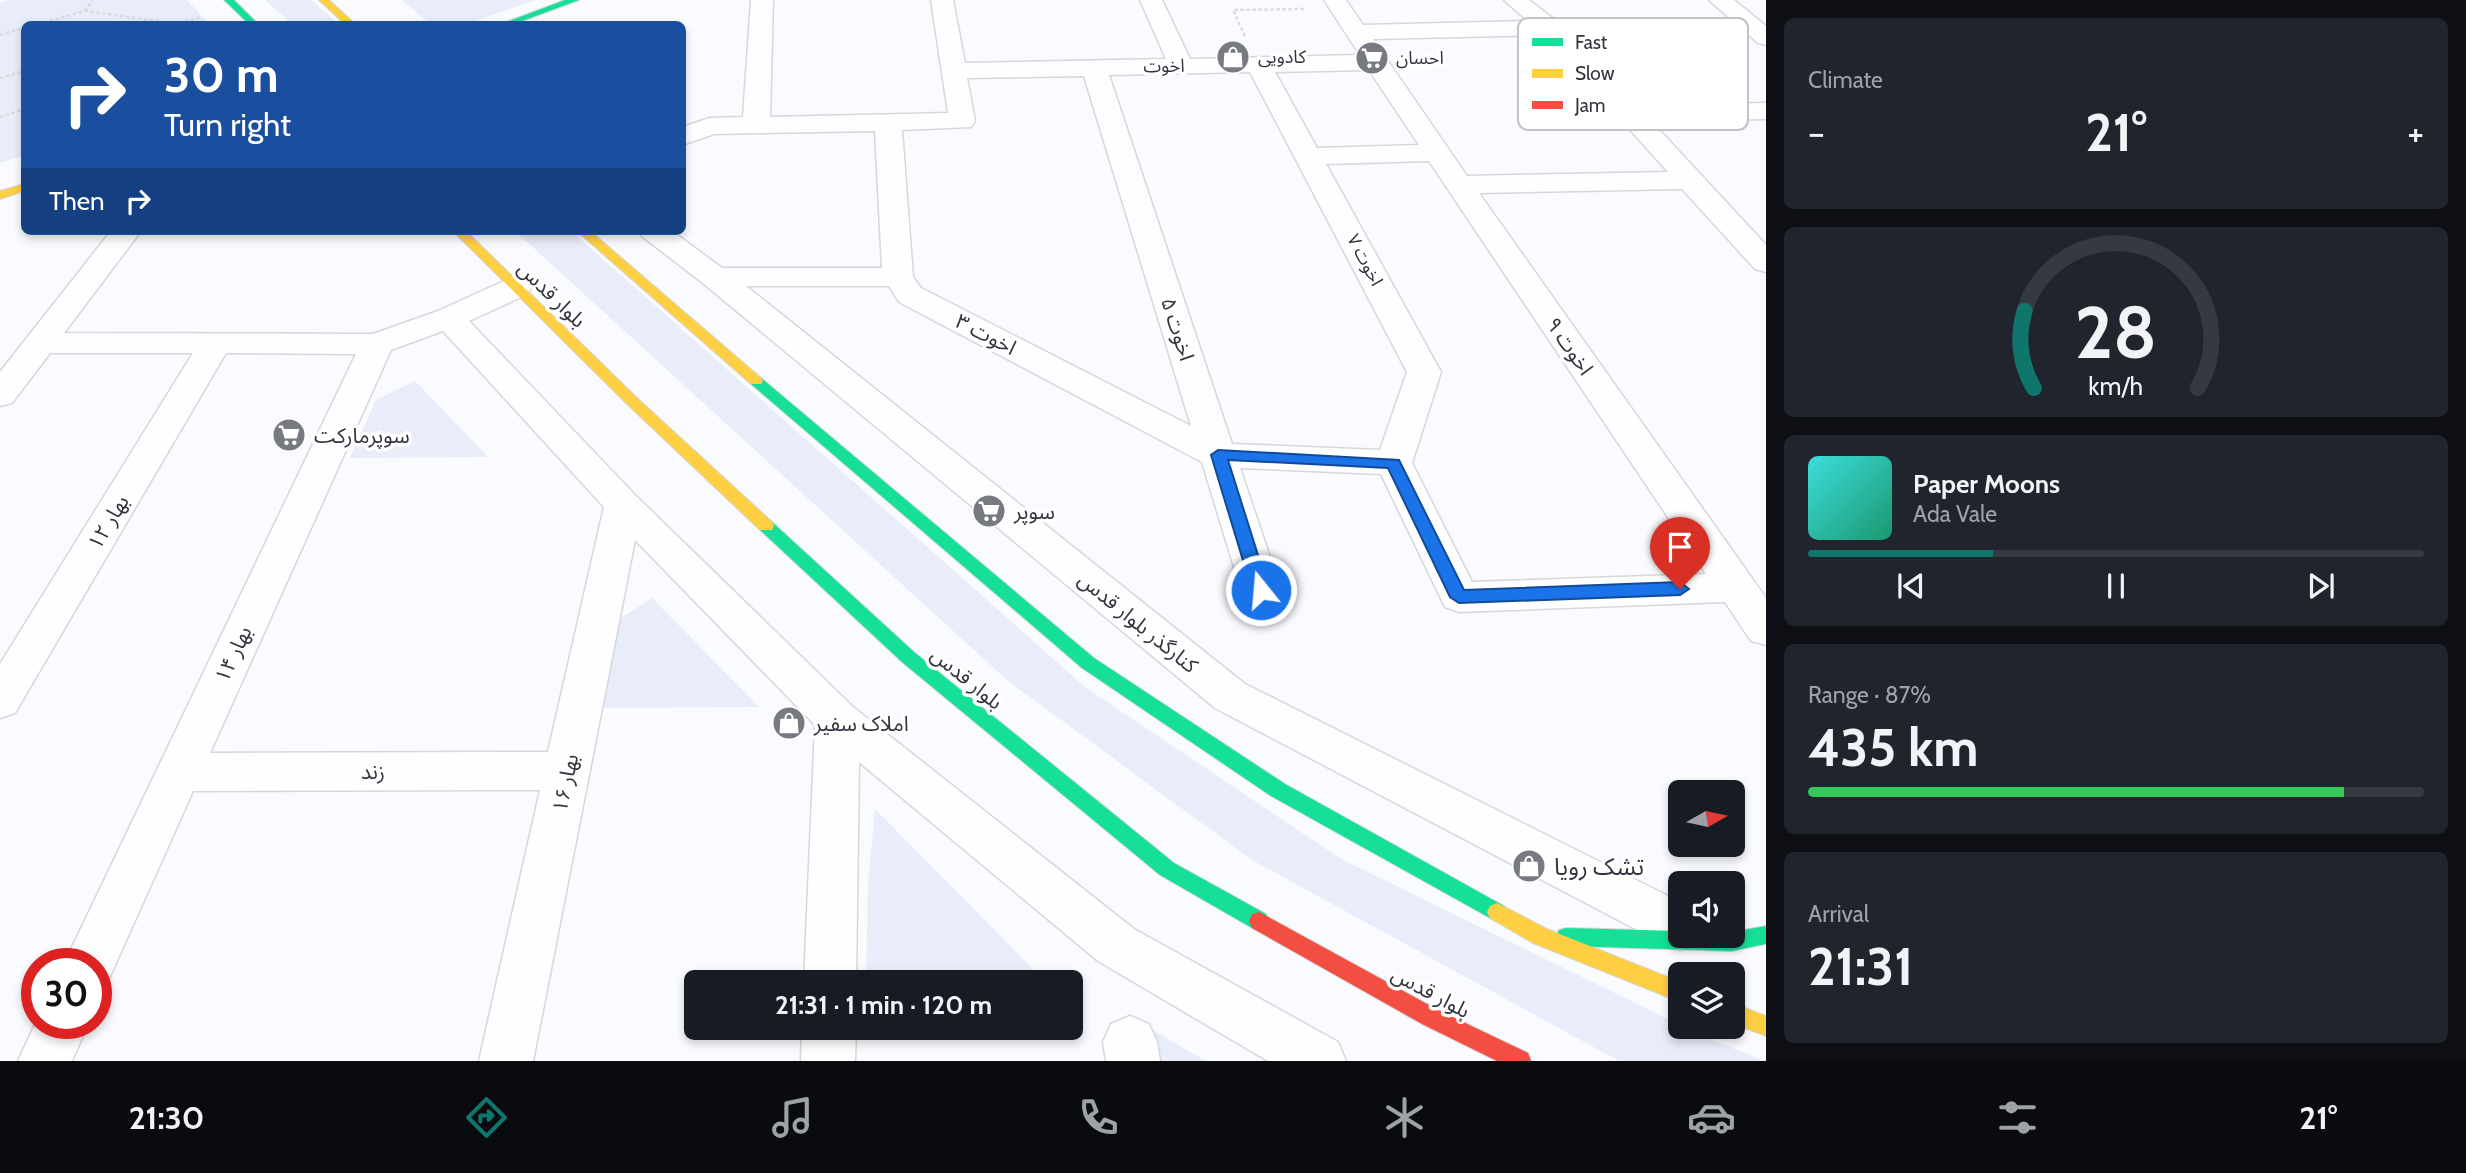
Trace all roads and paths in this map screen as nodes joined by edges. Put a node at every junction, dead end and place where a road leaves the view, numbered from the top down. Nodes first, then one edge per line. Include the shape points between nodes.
1 (93, 0) edge
2 (229, 0) edge
3 (324, 0) edge
4 (574, 0) edge
5 (762, 0) edge
6 (942, 0) edge
7 (1151, 0) edge
8 (1515, 0) edge
9 (1720, 0) edge
10 (1338, 5) edge
11 (85, 11) junction
12 (1538, 18) edge
13 (1742, 18) edge
14 (529, 20) edge
15 (49, 21) edge
16 (157, 21) edge
17 (251, 21) edge
18 (347, 21) edge
19 (1748, 23) edge
20 (21, 29) edge
21 (1518, 29) edge
22 (1356, 32) junction
23 (0, 35) edge
24 (1766, 38) edge
25 (1375, 62) junction
26 (1258, 64) junction
27 (1181, 65) junction
28 (1094, 67) junction
29 (952, 71) junction
30 (21, 72) edge
31 (0, 78) edge
32 (21, 110) edge
33 (1748, 111) edge
34 (1766, 111) edge
35 (0, 117) edge
36 (888, 122) junction
37 (755, 125) junction
38 (1645, 130) edge
39 (686, 135) edge
40 (1437, 153) junction
41 (1309, 156) junction
42 (1690, 180) junction
43 (1459, 185) junction
44 (21, 188) edge
45 (0, 195) edge
46 (123, 235) edge
47 (463, 235) edge
48 (588, 235) edge
49 (658, 235) edge
50 (1766, 263) edge
51 (715, 277) junction
52 (898, 277) junction
53 (515, 288) junction
54 (449, 318) junction
55 (40, 343) junction
56 (216, 343) junction
57 (377, 344) junction
58 (0, 395) edge
59 (1218, 455) junction
60 (1394, 463) junction
61 (623, 505) junction
62 (1736, 587) junction
63 (1261, 590) dead end
64 (1766, 630) edge
65 (0, 701) edge
66 (836, 719) junction
67 (567, 771) junction
68 (179, 772) junction
69 (1668, 921) edge
70 (1668, 935) edge
71 (1766, 935) edge
72 (1540, 936) junction
73 (1745, 939) edge
74 (97, 948) edge
75 (830, 970) edge
76 (1668, 987) edge
77 (1745, 1018) edge
78 (1766, 1027) edge
79 (55, 1039) edge
80 (829, 1040) edge
81 (45, 1061) edge
82 (506, 1061) edge
83 (828, 1061) edge
84 (1320, 1061) edge
85 (1520, 1061) edge

1 - 11 path
2 - 17 main road
3 - 18 main road
4 - 14 main road
5 - 37 street
6 - 29 street
7 - 27 street
8 - 12 street
9 - 13 street
10 - 22 street, اخوت ۹
10 - 26 path via 1233,10
11 - 15 path
11 - 16 path
19 - 24 street
20 - 23 path
21 - 22 street
22 - 25 street, اخوت ۹
25 - 26 street, اخوت
25 - 40 street, اخوت ۹
26 - 27 street, اخوت
26 - 41 street, اخوت ۷
27 - 28 street, اخوت
28 - 29 street, اخوت
28 - 59 street, اخوت ۵
29 - 36 street via 962,121
30 - 31 path
32 - 35 path
33 - 34 street
36 - 37 street
36 - 52 street
37 - 39 street via 710,126
38 - 42 street
40 - 41 street
40 - 43 street, اخوت ۹
41 - 60 street, اخوت ۷ via 1424,372
42 - 43 street
42 - 50 street
43 - 62 street, اخوت ۹
44 - 45 main road
46 - 55 street
47 - 53 main road, بلوار قدس
48 - 72 main road via 1088,663 1278,790
49 - 51 street, کنارگذر بلوار قدس
51 - 52 street
51 - 69 street, کنارگذر بلوار قدس via 1230,696
52 - 59 street, اخوت ۳ via 910,295
53 - 54 street
53 - 85 main road, بلوار قدس via 908,657 1167,869 1430,1017
54 - 57 street
54 - 61 street
55 - 56 street
55 - 58 street
56 - 57 street
56 - 65 street, بهار ۱۲
57 - 68 street, بهار ۱۴
59 - 60 street
59 - 63 street, اخوت ۵
60 - 62 street via 1459,597
61 - 66 street
61 - 67 street, بهار ۱۶
62 - 64 street, اخوت ۹
66 - 75 street
66 - 84 street via 1116,945
67 - 68 street, زند
67 - 82 street, بهار ۱۶
68 - 74 street, بهار ۱۴
70 - 72 main road
71 - 73 main road
72 - 76 main road
77 - 78 main road
79 - 81 street
80 - 83 street

